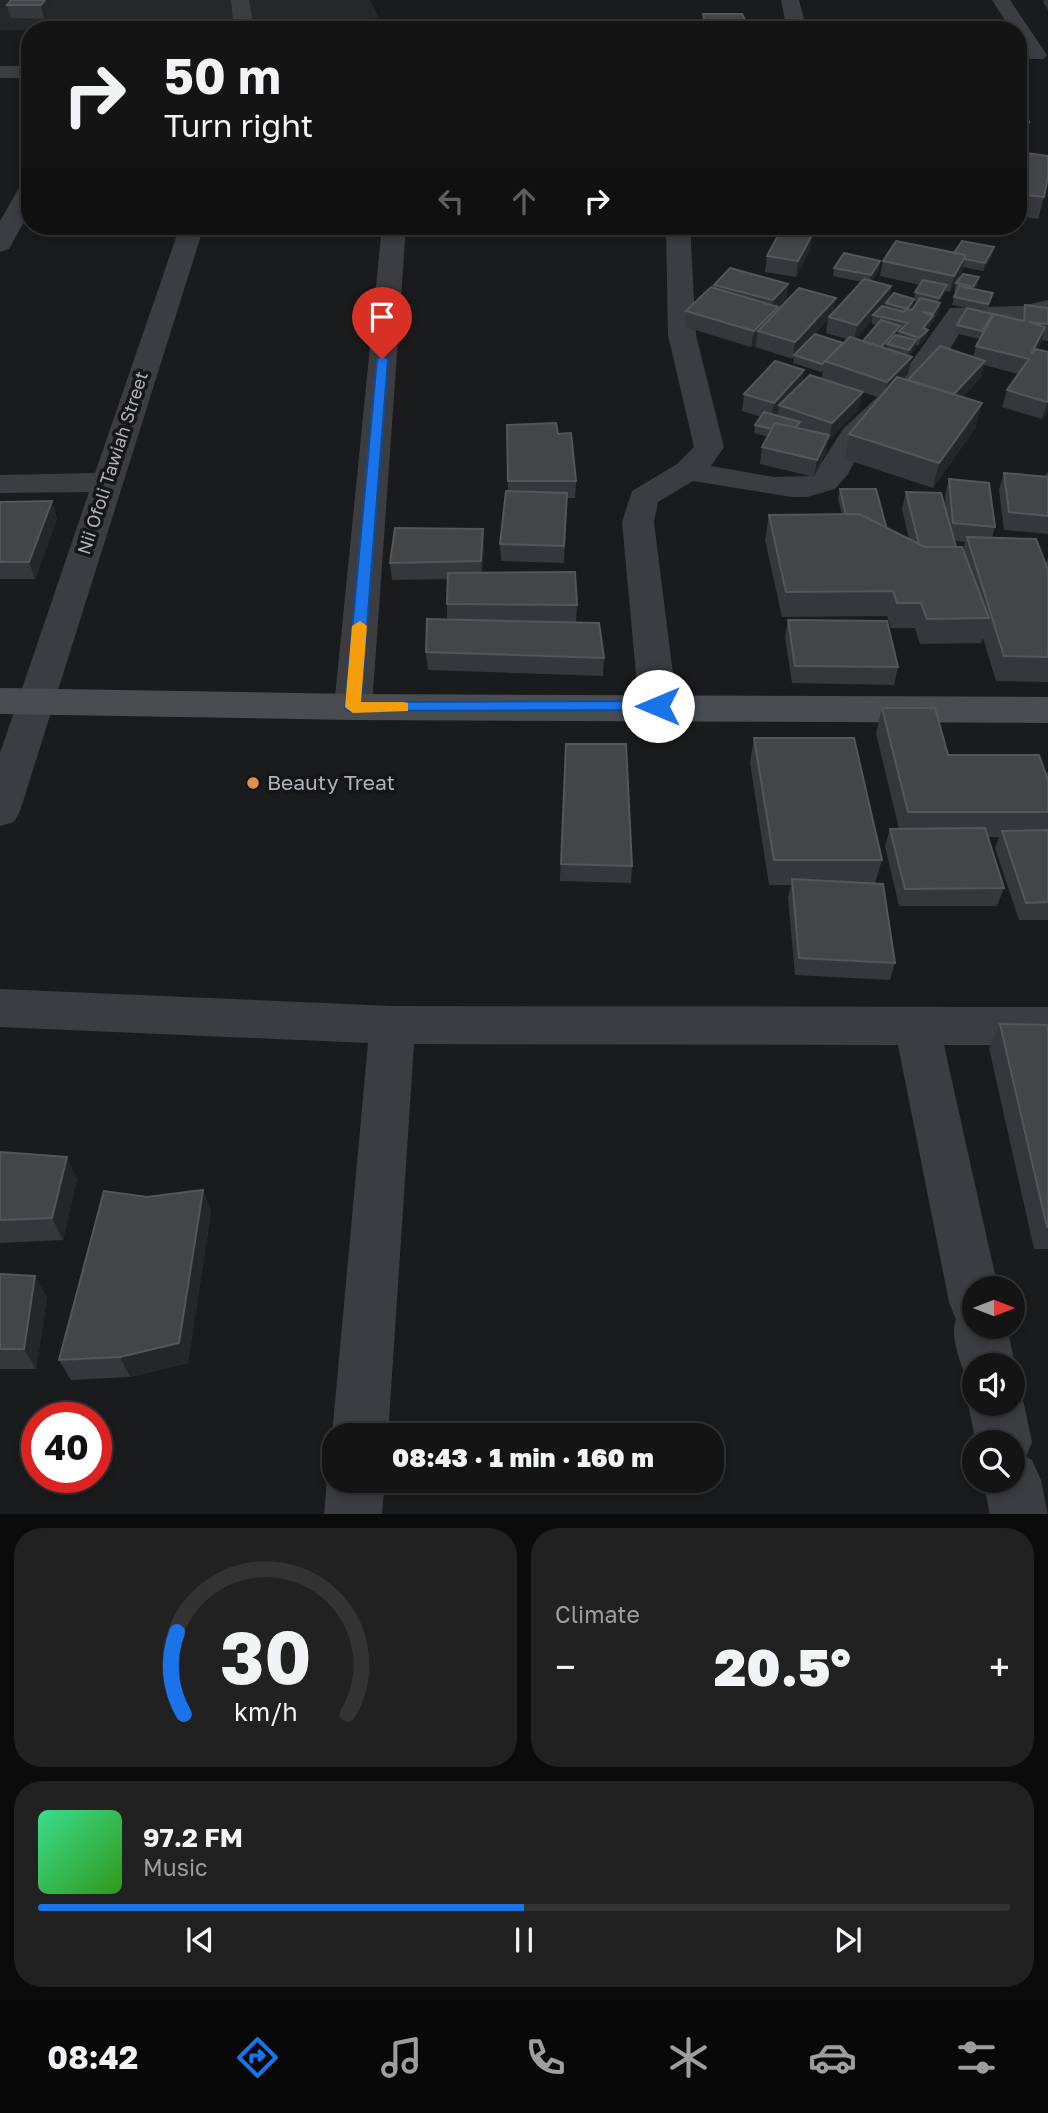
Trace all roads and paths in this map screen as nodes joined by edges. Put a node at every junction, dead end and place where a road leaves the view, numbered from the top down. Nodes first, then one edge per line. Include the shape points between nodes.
1 (240, 0) edge
2 (790, 0) edge
3 (1001, 0) edge
4 (243, 21) edge
5 (795, 21) edge
6 (1013, 21) edge
7 (0, 72) edge
8 (21, 72) edge
9 (21, 205) edge
10 (189, 235) edge
11 (393, 235) edge
12 (677, 235) edge
13 (0, 244) edge
14 (1048, 308) edge
15 (691, 471) junction
16 (106, 482) junction
17 (0, 484) edge
18 (18, 702) edge
19 (658, 706) junction
20 (353, 707) junction
21 (1048, 710) edge
22 (0, 811) edge
23 (0, 1008) edge
24 (917, 1024) junction
25 (392, 1026) junction
26 (1048, 1026) edge
27 (970, 1276) edge
28 (361, 1423) edge
29 (355, 1493) edge
30 (1015, 1493) edge
31 (353, 1514) edge
32 (1019, 1514) edge

1 - 4 street
2 - 5 street
3 - 6 street
7 - 8 street
9 - 13 street
10 - 16 street, Nii Ofoli Tawiah Street
11 - 20 street
12 - 15 street via 682,335 709,447
14 - 15 street via 1022,314 960,314 952,319 936,352 912,383 844,448 834,473 818,486 775,486
15 - 19 street via 643,498 638,522
16 - 17 street
16 - 18 street, Nii Ofoli Tawiah Street
18 - 20 street
18 - 22 street, Nii Ofoli Tawiah Street
19 - 20 street
19 - 21 street
23 - 25 street
24 - 25 street
24 - 26 street
24 - 27 street
25 - 28 street
29 - 31 street
30 - 32 street

